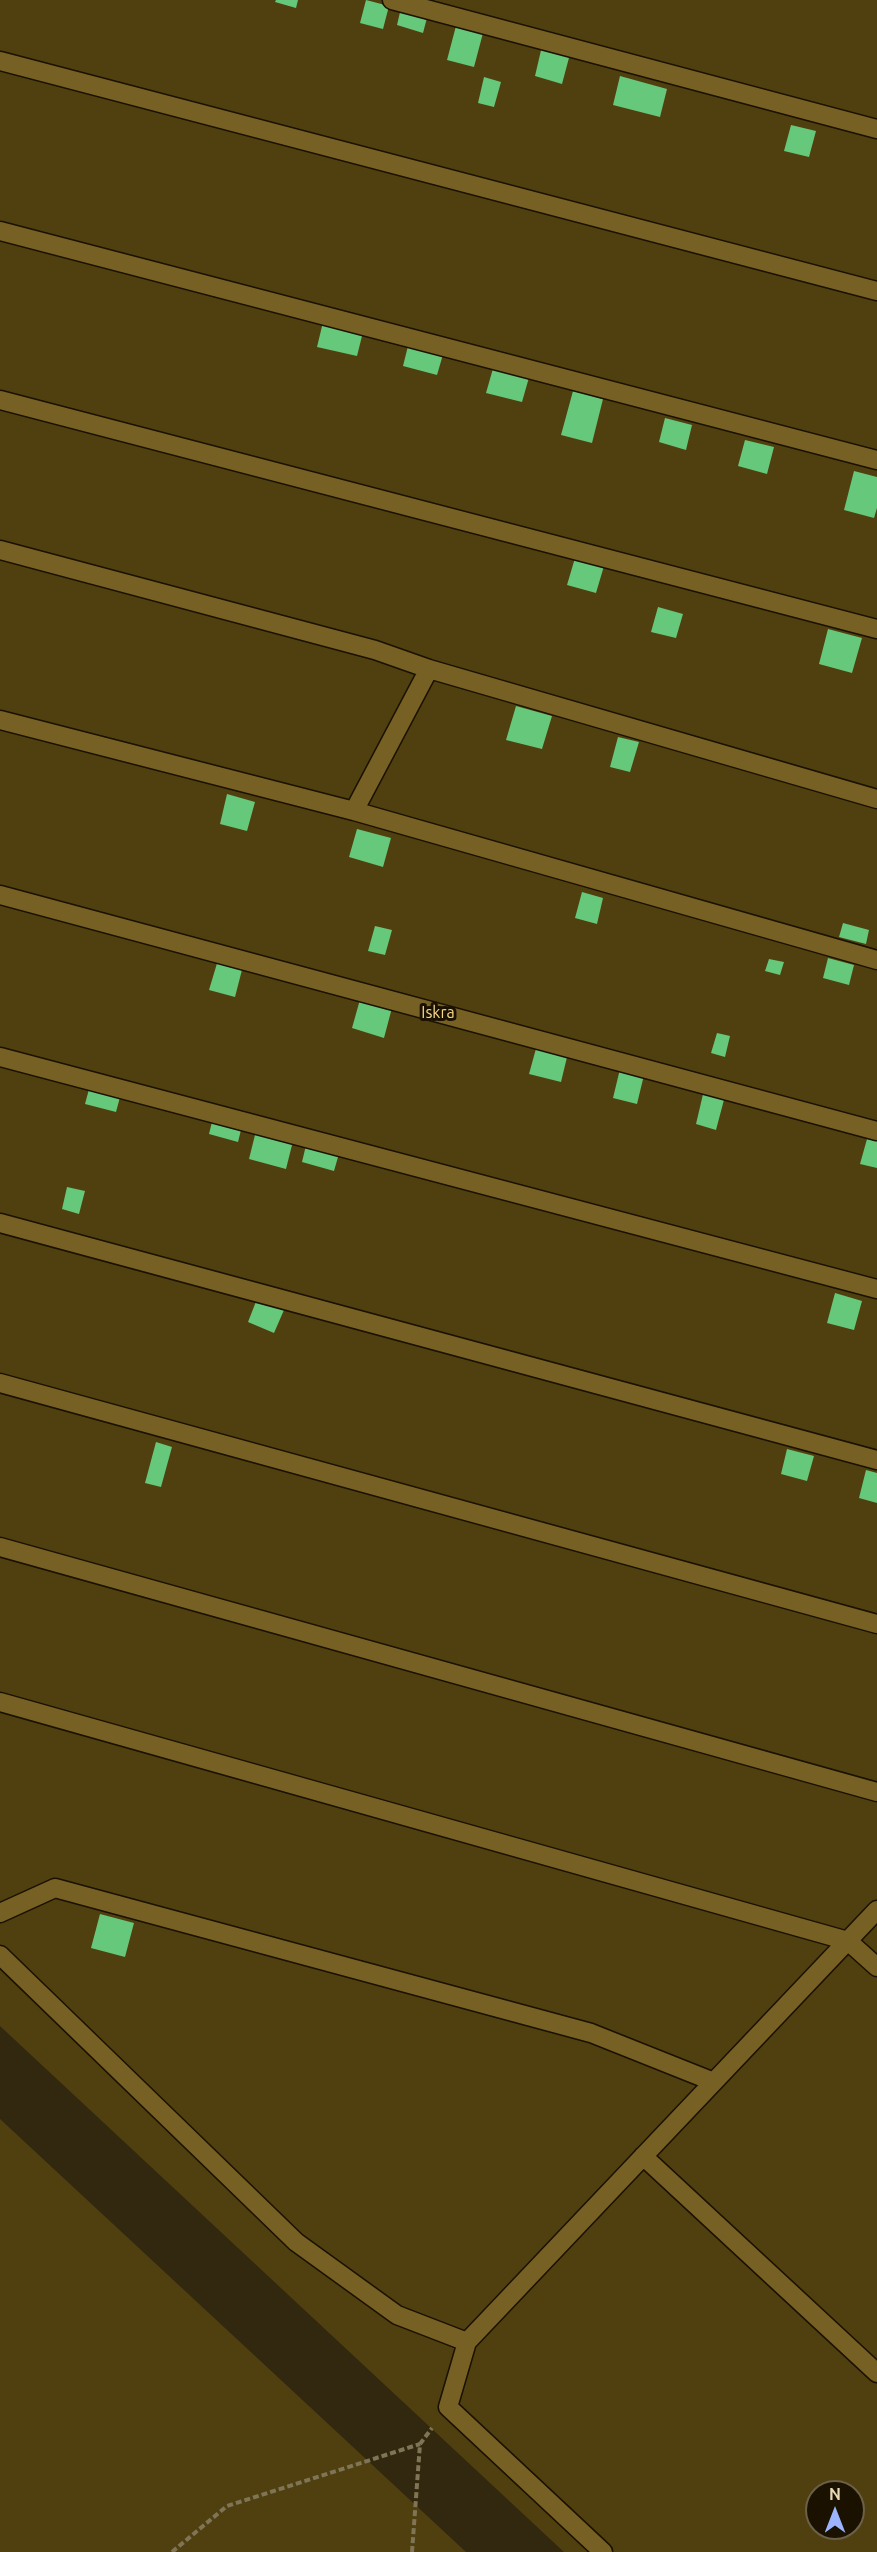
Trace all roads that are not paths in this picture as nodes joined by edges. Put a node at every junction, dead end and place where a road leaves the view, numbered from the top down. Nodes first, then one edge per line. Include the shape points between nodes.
1 (392, 0) edge
2 (0, 61) edge
3 (877, 129) edge
4 (0, 231) edge
5 (877, 291) edge
6 (0, 400) edge
7 (877, 459) edge
8 (0, 550) edge
9 (877, 629) edge
10 (429, 669) junction
11 (0, 720) edge
12 (877, 799) edge
13 (354, 811) junction
14 (0, 896) edge
15 (877, 960) edge
16 (0, 1057) edge
17 (877, 1131) edge
18 (0, 1223) edge
19 (877, 1288) edge
20 (0, 1383) edge
21 (877, 1460) edge
22 (0, 1547) edge
23 (877, 1624) edge
24 (0, 1702) edge
25 (877, 1792) edge
26 (877, 1910) edge
27 (0, 1912) edge
28 (848, 1941) junction
29 (0, 1955) edge
30 (877, 1967) edge
31 (714, 2082) junction
32 (643, 2157) junction
33 (467, 2342) junction
34 (877, 2373) edge
35 (603, 2552) edge

1 - 3 lane
2 - 5 lane
4 - 7 lane
6 - 9 lane
8 - 10 lane via 375,650
10 - 12 lane
10 - 13 lane
11 - 13 lane
13 - 15 lane
14 - 17 lane
16 - 19 lane
18 - 21 lane
20 - 23 lane
22 - 25 lane
24 - 28 lane
26 - 28 lane
27 - 31 lane via 55,1888 591,2033
28 - 30 lane
28 - 31 lane
29 - 33 lane via 296,2242 397,2315
31 - 32 lane
32 - 33 lane
32 - 34 lane
33 - 35 lane via 448,2407

